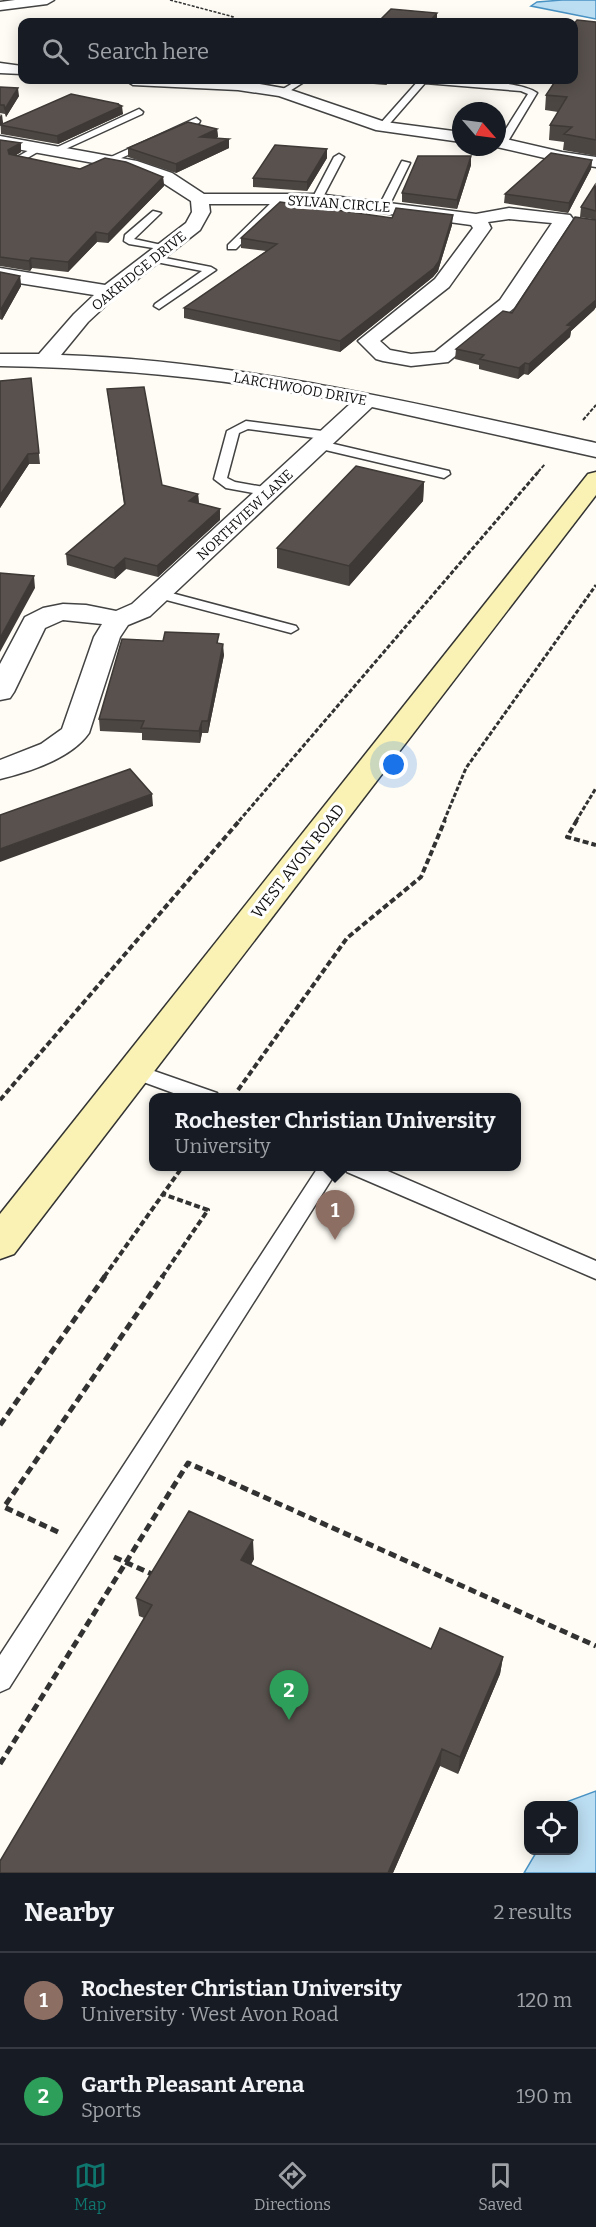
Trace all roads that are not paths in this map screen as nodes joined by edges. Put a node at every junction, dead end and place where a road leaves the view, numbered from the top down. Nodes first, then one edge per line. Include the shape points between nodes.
1 (47, 0) edge
2 (0, 6) edge
3 (0, 68) edge
4 (18, 70) edge
5 (203, 84) edge
6 (296, 84) edge
7 (419, 84) edge
8 (474, 84) edge
9 (282, 92) junction
10 (139, 112) dead end
11 (196, 121) edge
12 (382, 127) junction
13 (506, 133) edge
14 (452, 136) edge
15 (0, 141) edge
16 (506, 143) edge
17 (44, 154) junction
18 (339, 157) dead end
19 (109, 160) junction
20 (596, 162) edge
21 (405, 163) dead end
22 (81, 174) edge
23 (200, 199) junction
24 (280, 199) junction
25 (317, 199) junction
26 (384, 206) junction
27 (156, 213) dead end
28 (477, 220) junction
29 (232, 247) dead end
30 (161, 254) junction
31 (3, 278) edge
32 (109, 292) junction
33 (159, 306) dead end
34 (0, 360) edge
35 (45, 361) junction
36 (367, 400) junction
37 (325, 440) junction
38 (596, 450) edge
39 (444, 474) dead end
40 (596, 479) edge
41 (270, 492) junction
42 (160, 594) junction
43 (117, 620) junction
44 (291, 629) dead end
45 (0, 692) edge
46 (3, 766) edge
47 (134, 1071) junction
48 (196, 1093) edge
49 (327, 1171) edge
50 (363, 1171) edge
51 (0, 1243) edge
52 (596, 1270) edge
53 (0, 1679) edge

1 - 2 street
3 - 4 street
5 - 9 street
6 - 9 lane
7 - 12 lane
8 - 13 lane via 533,93
9 - 12 street
10 - 17 lane
11 - 19 lane
12 - 14 street
15 - 17 street
16 - 20 street
17 - 19 street
18 - 25 lane
19 - 22 lane
19 - 23 street via 166,177
21 - 26 lane
23 - 24 street, SYLVAN CIRCLE
23 - 30 street, OAKRIDGE DRIVE via 201,212 194,226
24 - 25 street, SYLVAN CIRCLE
24 - 29 lane
25 - 26 street, SYLVAN CIRCLE
26 - 28 street, SYLVAN CIRCLE
27 - 30 lane via 129,241
28 - 28 street, SYLVAN CIRCLE via 482,228 442,283 368,341 383,355 411,360 441,358 507,304 570,220 516,213
30 - 32 street, OAKRIDGE DRIVE
30 - 33 lane via 211,270
31 - 32 street
32 - 35 street, OAKRIDGE DRIVE
34 - 35 street, LARCHWOOD DRIVE
35 - 36 street, LARCHWOOD DRIVE via 195,371
36 - 37 street, NORTHVIEW LANE
36 - 38 street, LARCHWOOD DRIVE
37 - 39 lane
37 - 41 street, NORTHVIEW LANE
37 - 41 lane via 246,425 233,430 220,479 231,485
40 - 47 main road, WEST AVON ROAD
41 - 42 street, NORTHVIEW LANE
42 - 43 street, NORTHVIEW LANE via 141,610
42 - 44 lane
43 - 45 street via 94,614 54,613 42,617 34,623
43 - 46 street via 106,637 75,733 51,750
47 - 48 lane
47 - 51 main road, WEST AVON ROAD
49 - 53 lane
50 - 52 lane

